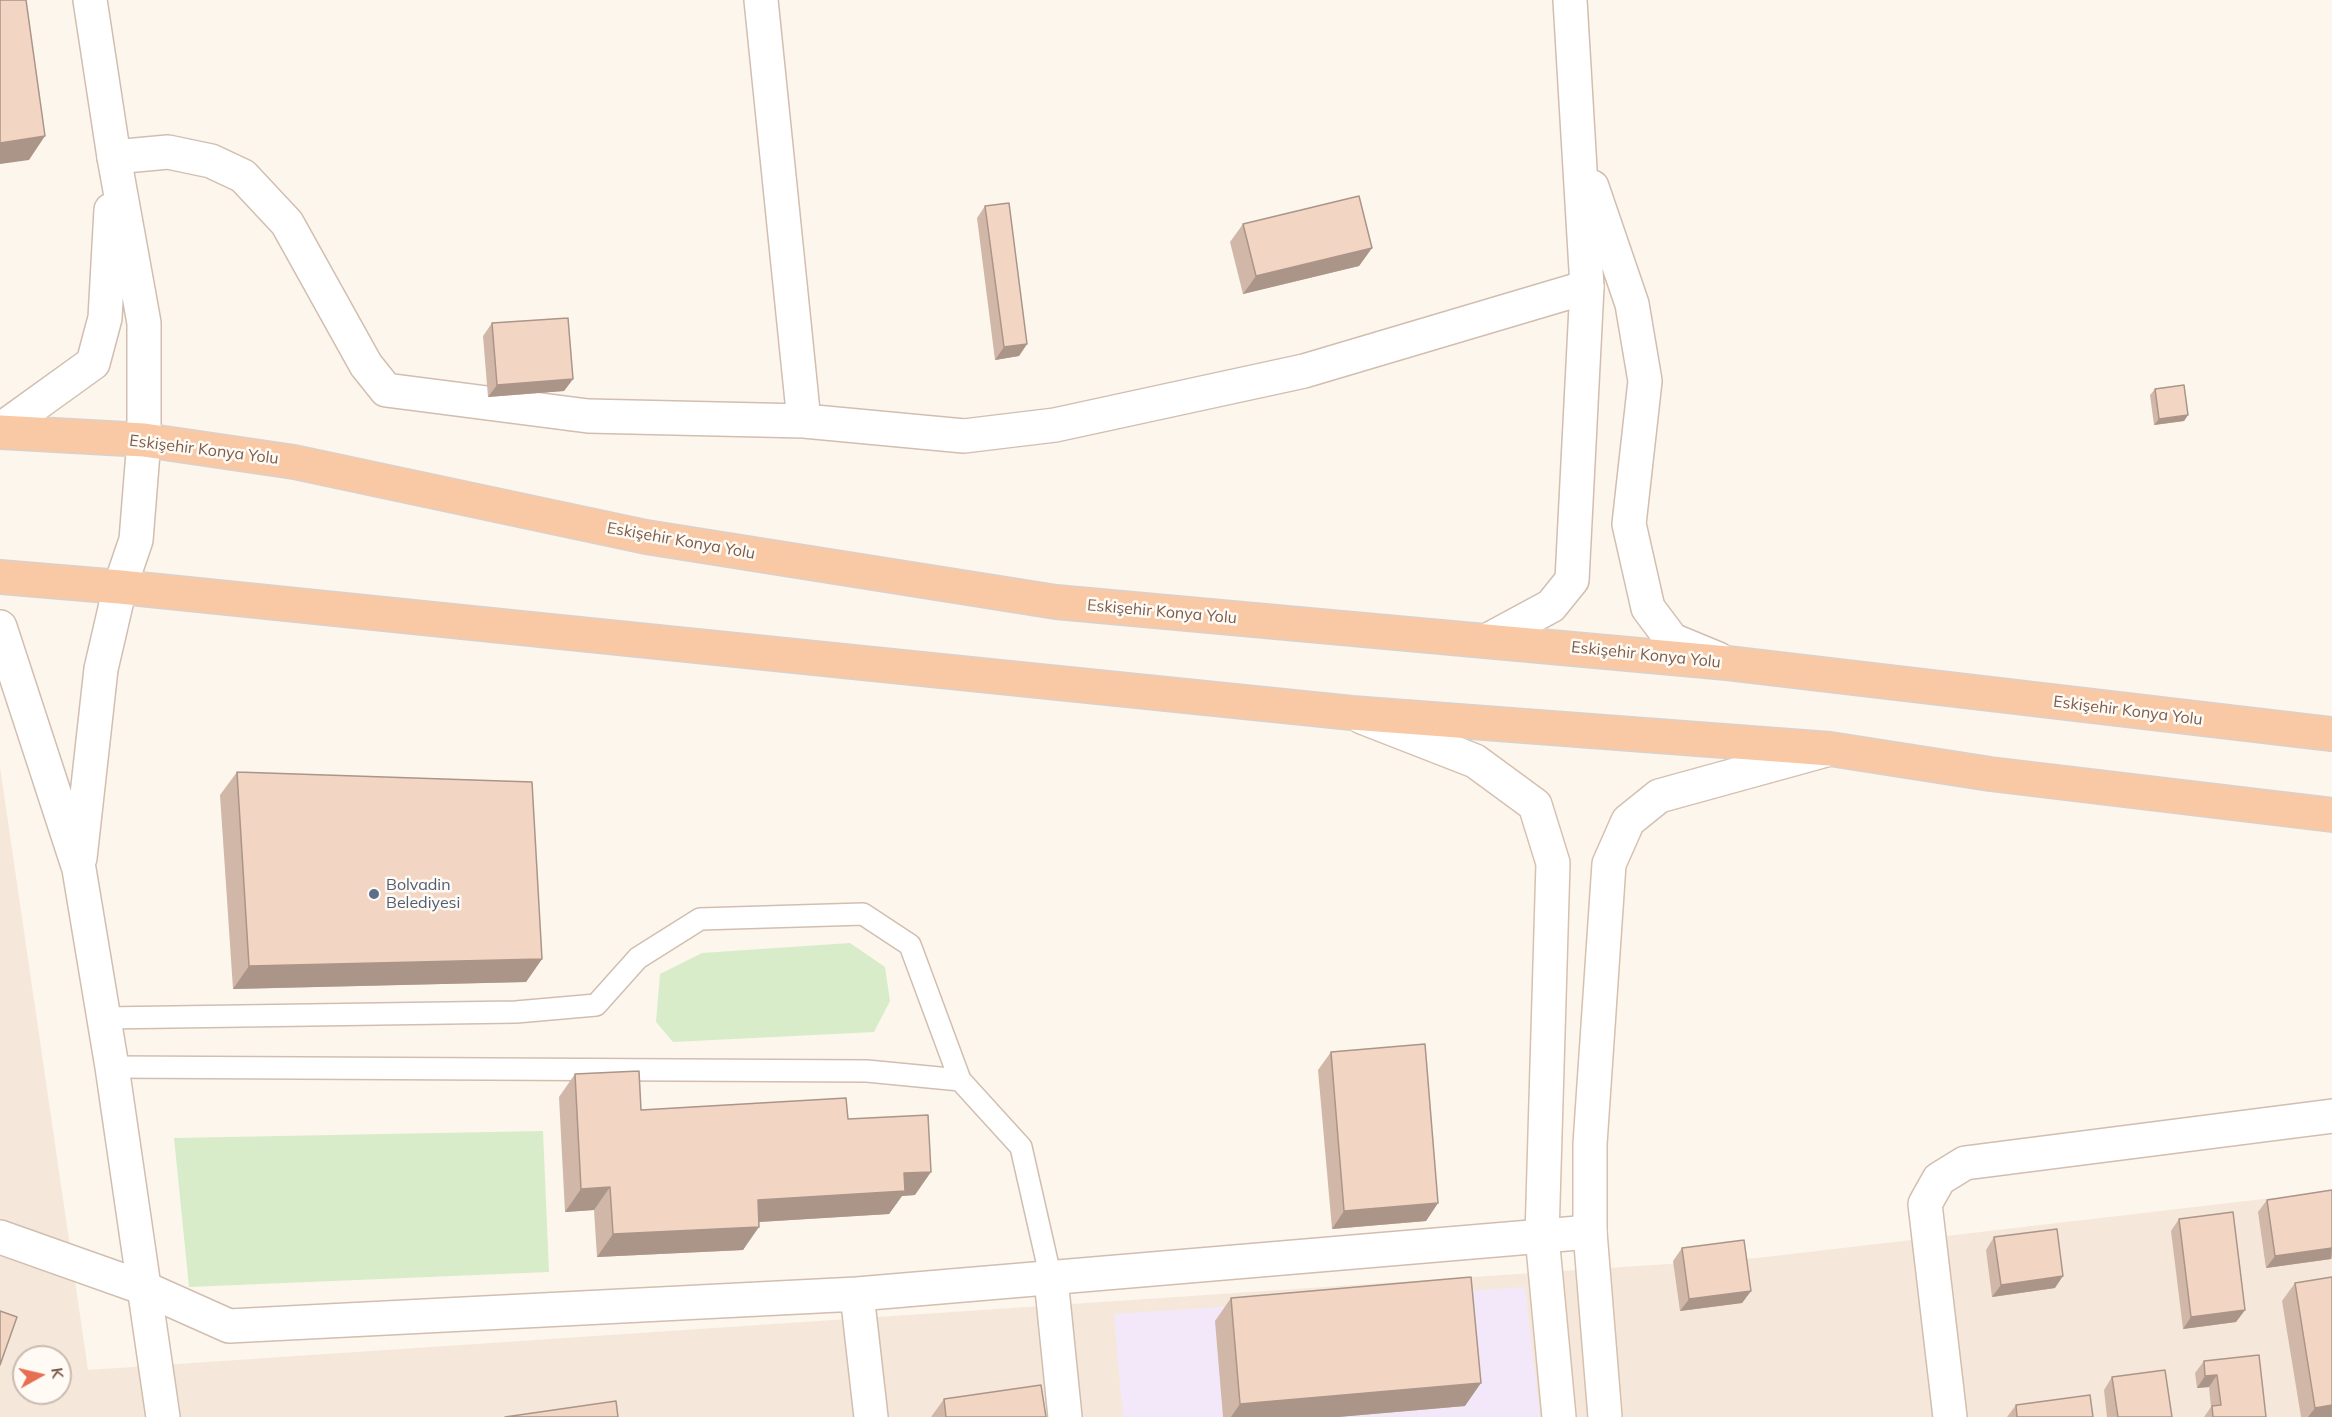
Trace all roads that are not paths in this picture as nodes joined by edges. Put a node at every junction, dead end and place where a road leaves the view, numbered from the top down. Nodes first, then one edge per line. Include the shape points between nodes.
1 (90, 0) edge
2 (761, 0) edge
3 (1570, 0) edge
4 (1579, 148) junction
5 (114, 157) junction
6 (1587, 287) junction
7 (804, 421) junction
8 (0, 431) edge
9 (144, 440) junction
10 (0, 577) edge
11 (120, 587) junction
12 (0, 627) edge
13 (1488, 640) junction
14 (1727, 663) junction
15 (1352, 713) junction
16 (2332, 735) edge
17 (1830, 749) junction
18 (2332, 815) edge
19 (79, 869) junction
20 (104, 1018) junction
21 (112, 1067) junction
22 (960, 1080) junction
23 (2332, 1116) edge
24 (1590, 1232) junction
25 (1542, 1236) junction
26 (0, 1237) edge
27 (1051, 1280) junction
28 (144, 1288) junction
29 (857, 1294) junction
30 (164, 1417) edge
31 (871, 1417) edge
32 (1065, 1417) edge
33 (1559, 1417) edge
34 (1605, 1417) edge
35 (1950, 1417) edge

1 - 5 street
2 - 7 street
3 - 4 street
4 - 6 street
4 - 14 street via 1632,304 1643,370 1629,524 1648,608 1672,640
5 - 7 street via 168,152 210,161 243,176 287,223 366,365 386,390 588,416
5 - 8 street via 105,318 93,363
5 - 9 street via 144,323
6 - 7 street via 1304,371 1054,425 964,436
6 - 13 street via 1572,580 1551,606
8 - 9 highway, Eskişehir Konya Yolu
9 - 11 street via 136,540
9 - 13 highway, Eskişehir Konya Yolu via 294,462 646,537 1056,602
10 - 11 highway
11 - 15 highway
11 - 19 street via 101,669
12 - 19 street
13 - 14 highway, Eskişehir Konya Yolu
14 - 16 highway, Eskişehir Konya Yolu
15 - 17 highway
15 - 25 street via 1475,761 1535,805 1553,862
17 - 18 highway via 1990,774
17 - 24 street via 1659,796 1628,821 1609,864 1593,1098
19 - 20 street
20 - 21 street
20 - 22 lane via 516,1012 596,1005 638,958 700,919 863,914 910,945
21 - 22 lane via 867,1071
21 - 28 street
22 - 27 lane via 1021,1147
23 - 35 street via 1965,1163 1939,1179 1925,1204
24 - 25 street
24 - 34 street
25 - 27 street
25 - 33 street
26 - 28 street
27 - 29 street
27 - 32 street
28 - 29 street via 229,1326
28 - 30 street
29 - 31 street

